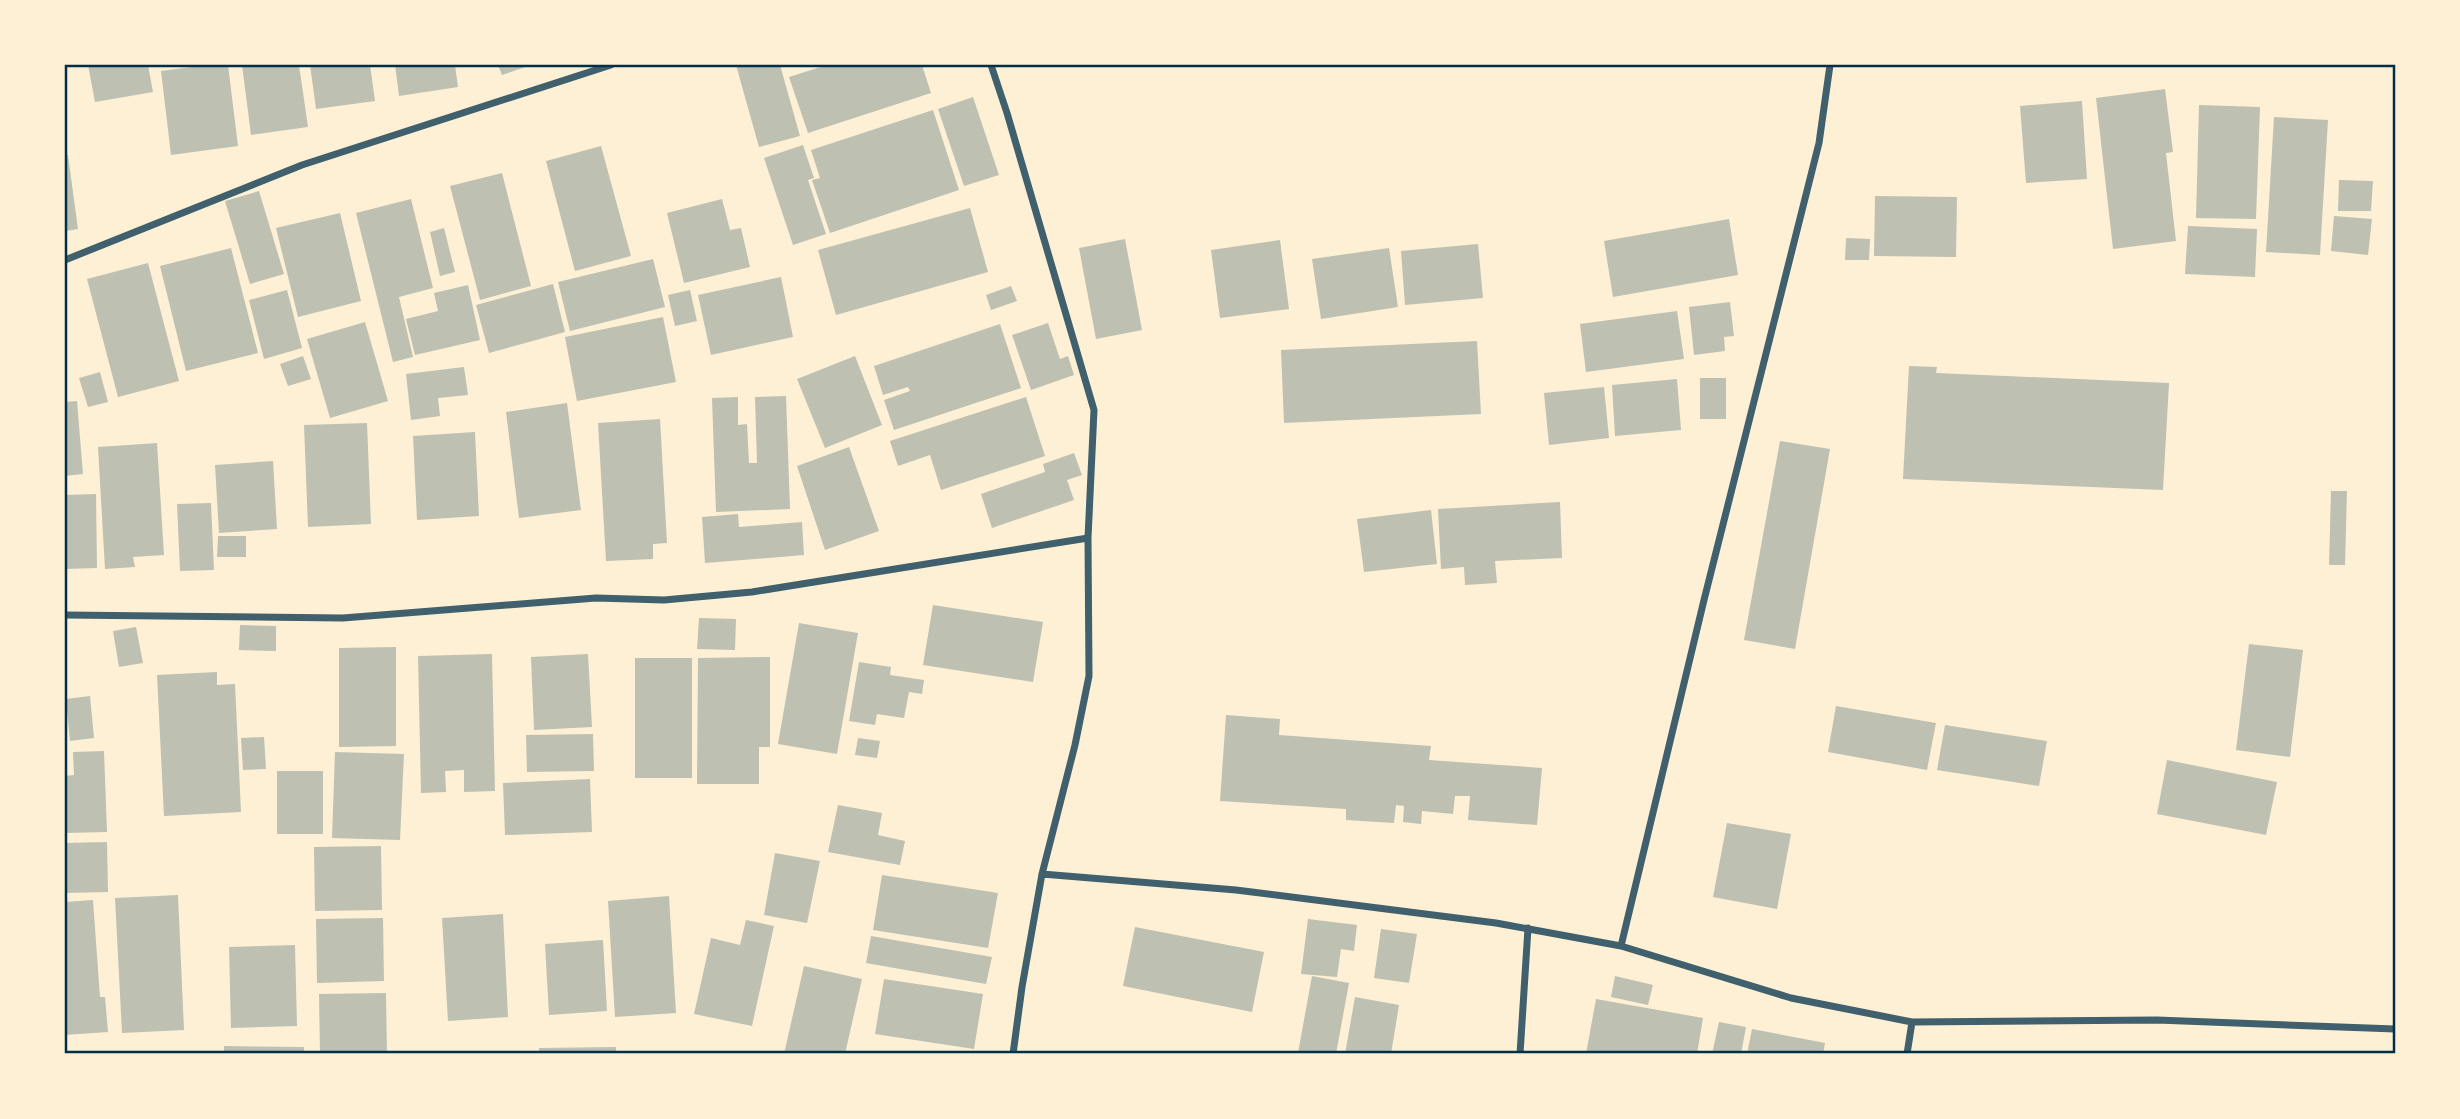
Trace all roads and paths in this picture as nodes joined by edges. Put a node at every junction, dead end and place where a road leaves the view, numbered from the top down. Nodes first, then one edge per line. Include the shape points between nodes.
1 (611, 65) edge
2 (991, 65) edge
3 (1830, 65) edge
4 (65, 260) edge
5 (1088, 538) junction
6 (65, 615) edge
7 (1042, 874) junction
8 (1528, 928) junction
9 (1621, 946) junction
10 (1912, 1022) junction
11 (2395, 1029) edge
12 (1013, 1054) edge
13 (1520, 1054) edge
14 (1907, 1054) edge

1 - 4 street via 302,166
2 - 5 street via 1094,410
3 - 9 street via 1819,143
5 - 6 street via 752,592 664,600 596,598 343,618
5 - 7 street via 1089,676
7 - 8 street via 1236,890
7 - 12 street
8 - 9 street
8 - 13 street
9 - 10 street via 1791,998
10 - 11 street via 2157,1020
10 - 14 street

